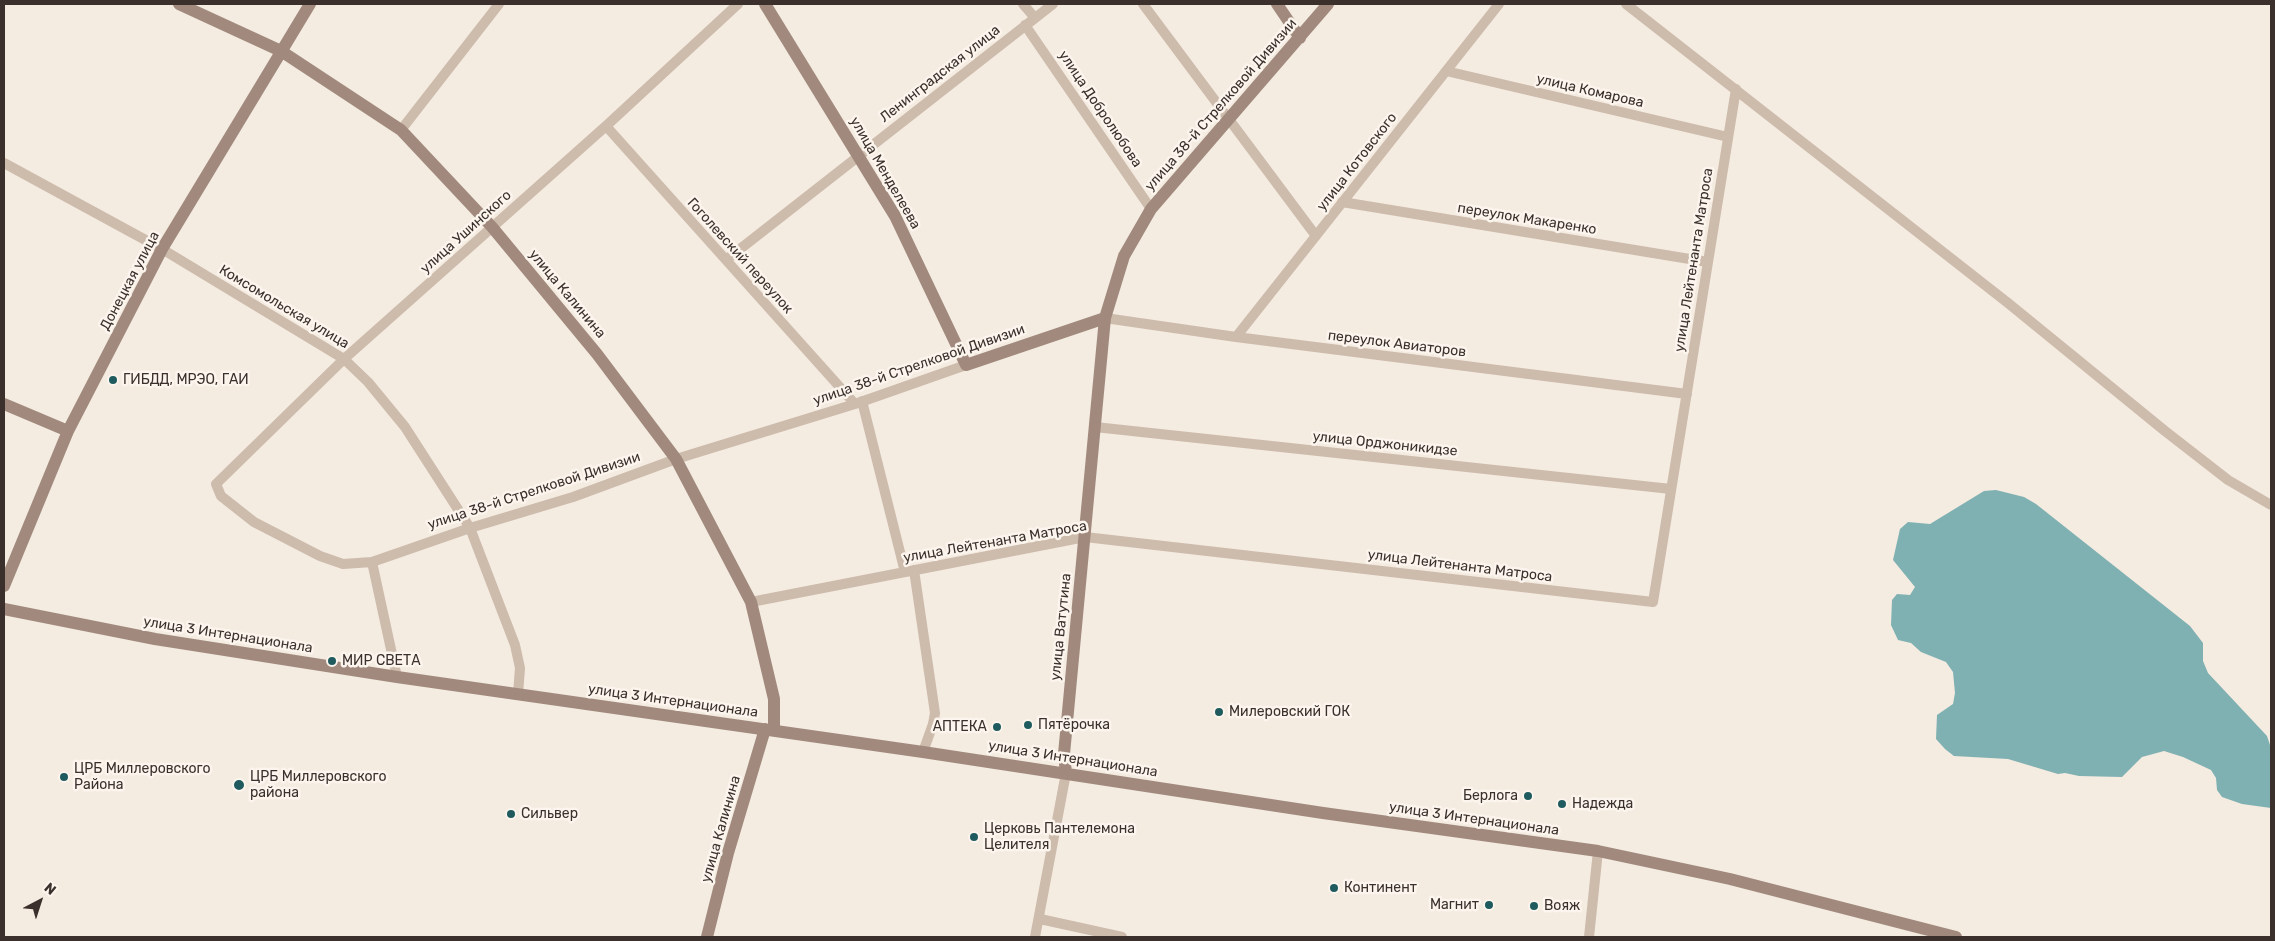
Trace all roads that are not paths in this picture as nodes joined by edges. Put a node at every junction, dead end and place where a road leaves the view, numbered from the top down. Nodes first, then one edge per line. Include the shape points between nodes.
1 (179, 4) edge
2 (310, 4) edge
3 (499, 4) edge
4 (738, 4) edge
5 (765, 4) edge
6 (1023, 4) edge
7 (1054, 4) edge
8 (1142, 4) edge
9 (1276, 4) edge
10 (1328, 4) edge
11 (1499, 4) edge
12 (1626, 4) edge
13 (1034, 18) junction
14 (1025, 25) junction
15 (1300, 38) junction
16 (281, 51) junction
17 (1446, 71) junction
18 (1736, 89) junction
19 (1229, 120) junction
20 (606, 126) junction
21 (401, 130) junction
22 (1728, 137) junction
23 (858, 156) junction
24 (4, 163) edge
25 (1342, 202) junction
26 (1152, 209) junction
27 (492, 227) junction
28 (1316, 236) junction
29 (162, 249) junction
30 (726, 260) junction
31 (1708, 262) junction
32 (1105, 318) junction
33 (1236, 337) junction
34 (344, 359) junction
35 (966, 366) junction
36 (1687, 394) junction
37 (858, 402) junction
38 (4, 404) edge
39 (1095, 427) junction
40 (68, 431) junction
41 (676, 459) junction
42 (216, 484) joint
43 (1671, 489) junction
44 (2271, 505) edge
45 (470, 528) junction
46 (1085, 536) junction
47 (372, 562) junction
48 (910, 571) junction
49 (4, 586) edge
50 (751, 602) junction
51 (4, 609) edge
52 (397, 677) junction
53 (518, 694) junction
54 (770, 729) junction
55 (923, 752) junction
56 (1066, 773) junction
57 (1598, 851) junction
58 (1040, 919) junction
59 (707, 937) edge
60 (1035, 937) edge
61 (1122, 937) edge
62 (1589, 937) edge
63 (1956, 937) edge

1 - 16 main road, улица Калинина
2 - 16 main road, Донецкая улица
3 - 21 street
4 - 20 street, улица Ушинского
5 - 23 main road, улица Менделеева
6 - 13 street
7 - 13 street, Ленинградская улица
8 - 19 street
9 - 15 main road
10 - 15 main road, улица 38-й Стрелковой Дивизии
11 - 17 street, улица Котовского
12 - 18 street
13 - 14 street, Ленинградская улица
14 - 23 street, Ленинградская улица
14 - 26 street, улица Добролюбова
15 - 19 main road, улица 38-й Стрелковой Дивизии
16 - 21 main road, улица Калинина
16 - 29 main road, Донецкая улица
17 - 22 street, улица Комарова
17 - 25 street, улица Котовского
18 - 22 street, улица Лейтенанта Матроса
18 - 44 street via 2193,453 2228,480
19 - 26 main road, улица 38-й Стрелковой Дивизии
19 - 28 street
20 - 27 street, улица Ушинского
20 - 30 street, Гоголевский переулок
21 - 27 main road, улица Калинина
22 - 31 street, улица Лейтенанта Матроса
23 - 30 street, Ленинградская улица
23 - 35 main road, улица Менделеева via 895,216
24 - 29 street, Комсомольская улица
25 - 28 street, улица Котовского
25 - 31 street, переулок Макаренко
26 - 32 main road, улица 38-й Стрелковой Дивизии via 1124,256
27 - 34 street, улица Ушинского
27 - 41 main road, улица Калинина via 597,354
28 - 33 street, улица Котовского
29 - 34 street, Комсомольская улица
29 - 40 main road, Донецкая улица
30 - 37 street, Гоголевский переулок
31 - 36 street, улица Лейтенанта Матроса
32 - 33 street, переулок Авиаторов
32 - 35 main road, улица 38-й Стрелковой Дивизии
32 - 39 main road, улица Ватутина
33 - 36 street, переулок Авиаторов
34 - 42 street, улица Ушинского
34 - 45 street, Комсомольская улица via 368,382 405,427
35 - 37 street, улица 38-й Стрелковой Дивизии
36 - 43 street, улица Лейтенанта Матроса
37 - 41 street, улица 38-й Стрелковой Дивизии
37 - 48 street, Гоголевский переулок
38 - 40 main road
39 - 43 street, улица Орджоникидзе
39 - 46 main road, улица Ватутина
40 - 49 main road, Донецкая улица
41 - 45 street, улица 38-й Стрелковой Дивизии via 573,497
41 - 50 main road, улица Калинина
42 - 47 street, улица 38-й Стрелковой Дивизии via 221,496 254,522 294,543 344,564
43 - 46 street, улица Лейтенанта Матроса via 1653,602
45 - 47 street, улица 38-й Стрелковой Дивизии
45 - 53 street, Комсомольская улица via 515,645 520,668
46 - 48 street, улица Лейтенанта Матроса
46 - 56 main road, улица Ватутина via 1064,754
47 - 52 street
48 - 50 street, улица Лейтенанта Матроса
48 - 55 street, Гоголевский переулок via 935,713
50 - 54 main road, улица Калинина via 774,699
51 - 52 main road, улица 3 Интернационала via 156,639
52 - 53 main road, улица 3 Интернационала
53 - 54 main road, улица 3 Интернационала
54 - 55 main road, улица 3 Интернационала
54 - 59 main road, улица Калинина via 728,853
55 - 56 main road, улица 3 Интернационала
56 - 57 main road, улица 3 Интернационала
56 - 58 street, улица Ватутина
57 - 62 street
57 - 63 main road, улица 3 Интернационала via 1730,879
58 - 60 street, улица Ватутина
58 - 61 street

